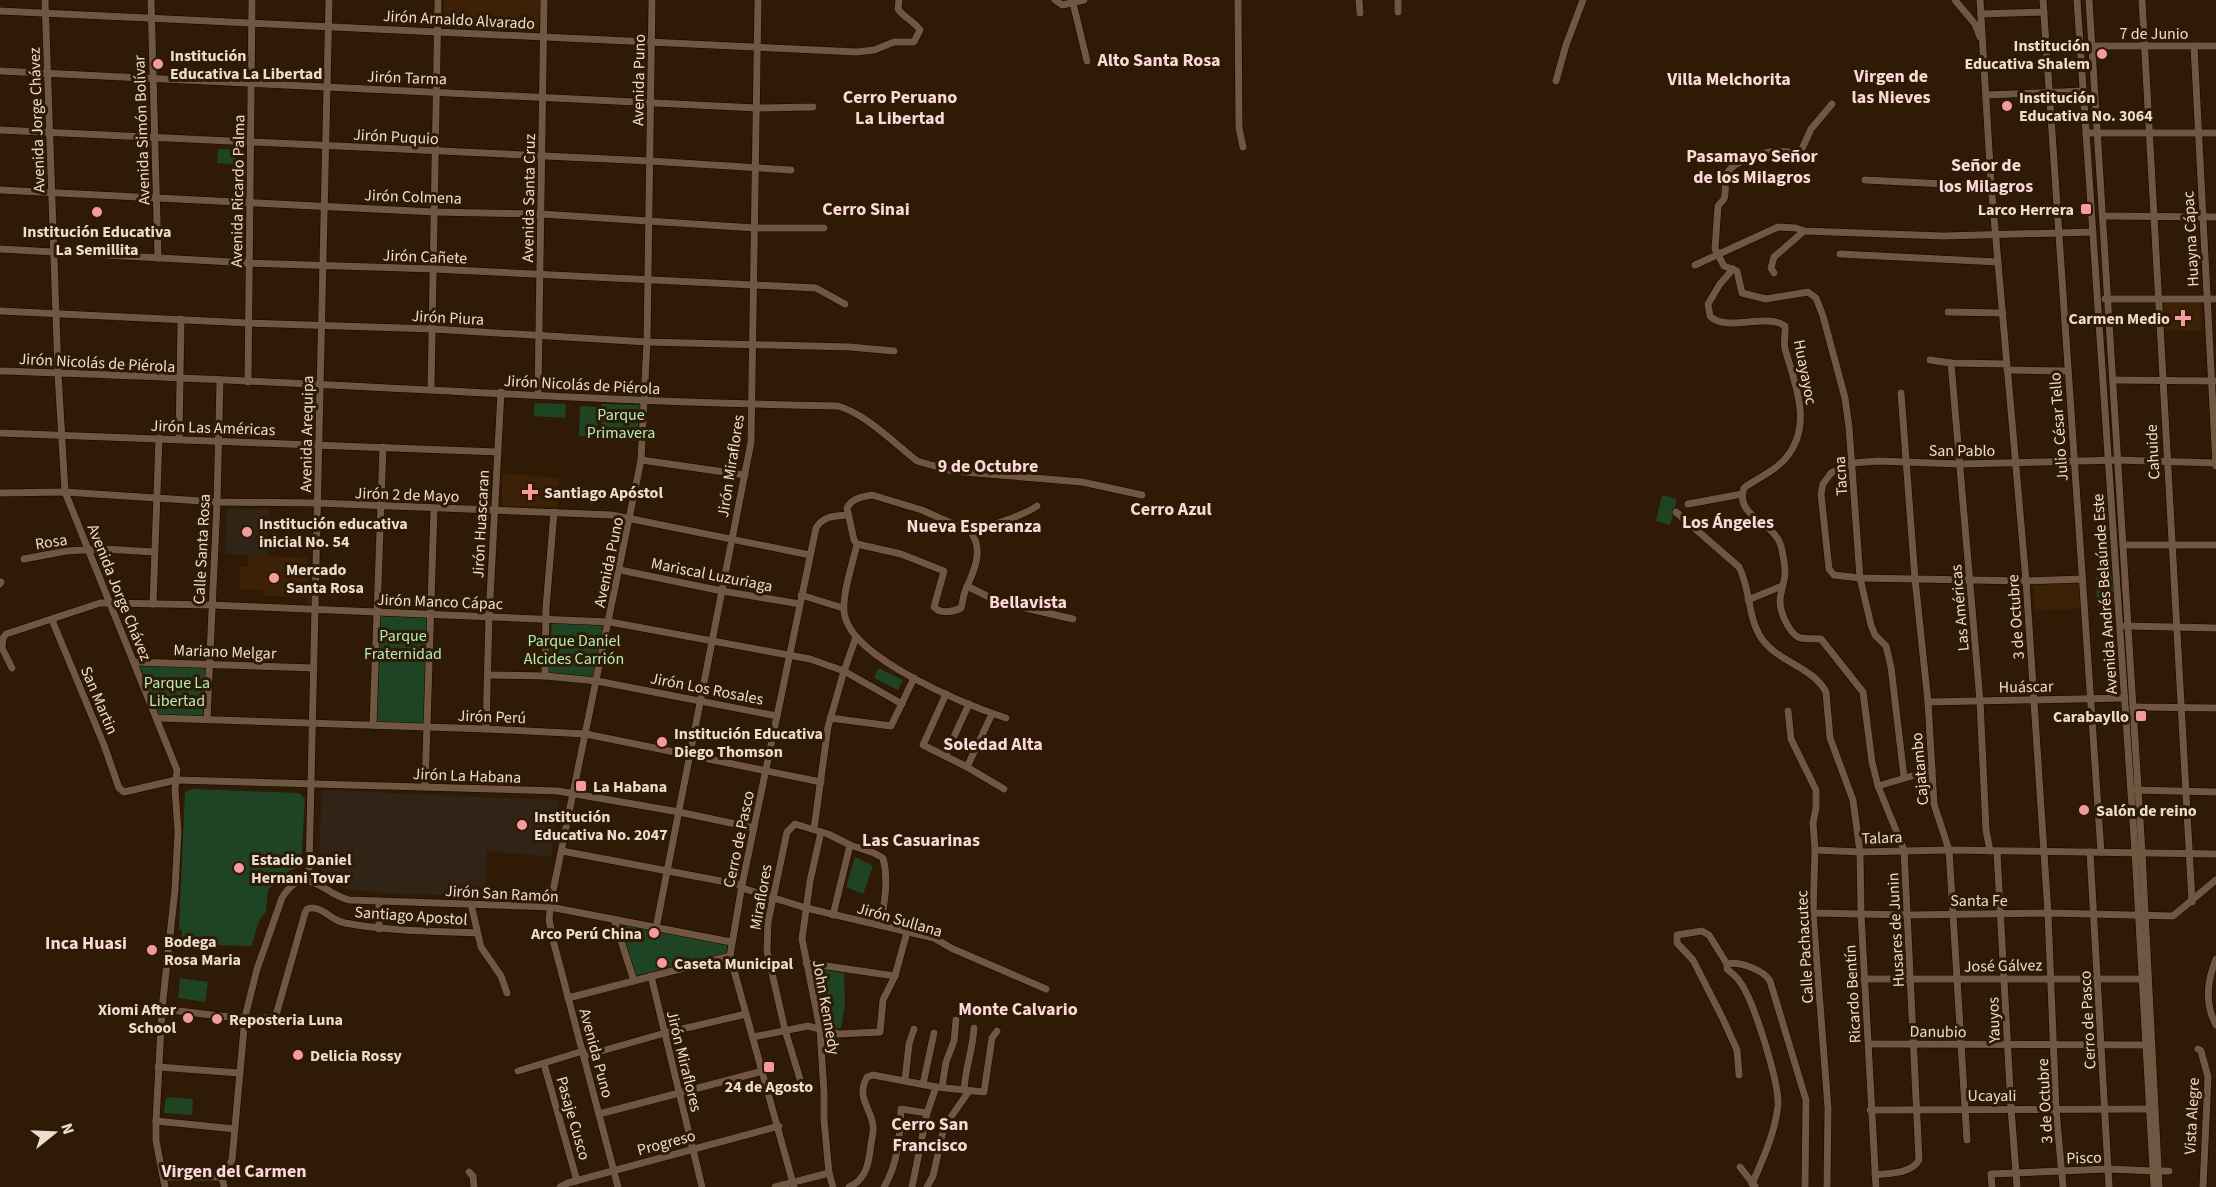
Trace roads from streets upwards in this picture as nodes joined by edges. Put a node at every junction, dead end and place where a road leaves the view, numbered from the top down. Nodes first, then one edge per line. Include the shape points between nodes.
1 (45, 0) edge
2 (151, 0) edge
3 (252, 0) edge
4 (329, 0) edge
5 (438, 0) edge
6 (544, 0) edge
7 (652, 0) edge
8 (758, 0) edge
9 (899, 0) edge
10 (1084, 0) edge
11 (1238, 0) edge
12 (1359, 0) edge
13 (1398, 0) edge
14 (1583, 0) edge
15 (1955, 0) edge
16 (1980, 0) edge
17 (2043, 0) edge
18 (2078, 0) edge
19 (2090, 0) edge
20 (2142, 0) edge
21 (1056, 2) edge
22 (1073, 3) junction
23 (0, 11) edge
24 (1398, 12) dead end
25 (2044, 12) junction
26 (1360, 13) dead end
27 (46, 14) junction
28 (1981, 14) junction
29 (151, 19) junction
30 (252, 22) junction
31 (329, 26) junction
32 (437, 31) junction
33 (544, 37) junction
34 (652, 42) junction
35 (1983, 45) junction
36 (2092, 46) junction
37 (2145, 46) junction
38 (2193, 46) junction
39 (2216, 46) edge
40 (758, 48) junction
41 (1087, 61) dead end
42 (0, 71) edge
43 (47, 73) junction
44 (152, 78) junction
45 (1556, 81) dead end
46 (252, 83) junction
47 (327, 87) junction
48 (2084, 91) junction
49 (436, 92) junction
50 (2050, 92) junction
51 (1987, 95) junction
52 (543, 96) junction
53 (651, 102) junction
54 (1832, 104) dead end
55 (813, 107) dead end
56 (757, 108) junction
57 (0, 130) edge
58 (49, 132) junction
59 (2086, 132) junction
60 (2148, 132) junction
61 (2098, 133) junction
62 (2198, 133) junction
63 (2216, 133) edge
64 (154, 138) junction
65 (251, 143) junction
66 (326, 146) junction
67 (1243, 147) dead end
68 (435, 151) junction
69 (542, 156) junction
70 (650, 161) junction
71 (756, 169) junction
72 (791, 170) dead end
73 (1865, 180) dead end
74 (1991, 183) junction
75 (0, 190) edge
76 (52, 193) junction
77 (157, 198) junction
78 (250, 202) junction
79 (325, 206) junction
80 (434, 212) junction
81 (541, 214) junction
82 (2103, 216) junction
83 (2153, 216) junction
84 (2203, 216) junction
85 (2216, 216) edge
86 (650, 220) junction
87 (755, 228) junction
88 (824, 228) dead end
89 (1804, 231) junction
90 (2058, 232) junction
91 (2093, 232) junction
92 (1995, 234) junction
93 (0, 249) edge
94 (55, 252) junction
95 (1840, 254) dead end
96 (1717, 256) junction
97 (158, 258) junction
98 (1998, 262) junction
99 (249, 263) junction
100 (1695, 265) dead end
101 (323, 266) junction
102 (433, 269) junction
103 (1733, 269) junction
104 (1773, 273) dead end
105 (540, 275) junction
106 (648, 281) junction
107 (754, 287) junction
108 (2108, 298) junction
109 (2098, 299) junction
110 (2157, 299) junction
111 (2207, 299) junction
112 (2216, 299) edge
113 (845, 304) dead end
114 (0, 311) edge
115 (56, 312) junction
116 (1948, 312) dead end
117 (2003, 313) junction
118 (181, 319) junction
119 (248, 323) junction
120 (322, 325) junction
121 (432, 329) junction
122 (539, 335) junction
123 (647, 342) junction
124 (754, 344) junction
125 (894, 351) dead end
126 (1930, 360) dead end
127 (1951, 363) junction
128 (2006, 367) junction
129 (2067, 370) junction
130 (0, 371) edge
131 (58, 373) junction
132 (180, 379) junction
133 (2113, 380) junction
134 (2214, 380) edge
135 (220, 381) junction
136 (2162, 381) junction
137 (248, 382) junction
138 (321, 386) junction
139 (431, 389) junction
140 (501, 392) junction
141 (1901, 393) dead end
142 (538, 396) junction
143 (645, 401) junction
144 (753, 405) junction
145 (0, 433) edge
146 (61, 435) junction
147 (159, 438) junction
148 (179, 439) junction
149 (219, 441) junction
150 (320, 445) junction
151 (384, 447) junction
152 (498, 452) junction
153 (641, 460) junction
154 (2109, 460) junction
155 (2118, 460) junction
156 (2074, 461) junction
157 (2166, 462) junction
158 (1852, 463) junction
159 (1905, 463) junction
160 (2016, 463) junction
161 (1960, 464) junction
162 (2216, 464) edge
163 (745, 475) junction
164 (65, 492) junction
165 (0, 493) edge
166 (1742, 494) junction
167 (1142, 495) dead end
168 (155, 498) junction
169 (218, 502) junction
170 (318, 503) junction
171 (1688, 504) dead end
172 (381, 506) junction
173 (1037, 506) dead end
174 (434, 508) junction
175 (495, 511) junction
176 (554, 512) junction
177 (1676, 512) dead end
178 (847, 515) junction
179 (631, 518) junction
180 (970, 532) junction
181 (732, 539) junction
182 (857, 544) junction
183 (2123, 545) junction
184 (2171, 545) junction
185 (2216, 545) edge
186 (89, 550) junction
187 (154, 552) junction
188 (810, 555) junction
189 (24, 559) dead end
190 (620, 570) junction
191 (1860, 578) junction
192 (1915, 579) junction
193 (1970, 579) junction
194 (2082, 579) junction
195 (2026, 581) junction
196 (967, 586) junction
197 (1782, 586) junction
198 (722, 591) junction
199 (801, 595) junction
200 (1748, 600) junction
201 (110, 603) junction
202 (153, 604) junction
203 (800, 604) junction
204 (212, 605) junction
205 (843, 608) junction
206 (316, 610) junction
207 (376, 612) junction
208 (431, 614) junction
209 (489, 616) junction
210 (546, 618) junction
211 (1073, 619) dead end
212 (52, 620) junction
213 (609, 621) junction
214 (2124, 626) junction
215 (2176, 627) junction
216 (2216, 628) edge
217 (856, 637) junction
218 (1, 642) edge
219 (712, 642) junction
220 (790, 655) junction
221 (134, 662) junction
222 (209, 664) junction
223 (12, 668) dead end
224 (314, 668) junction
225 (844, 670) junction
226 (489, 675) junction
227 (545, 675) junction
228 (914, 678) junction
229 (597, 681) junction
230 (946, 694) junction
231 (2125, 698) junction
232 (2090, 699) junction
233 (701, 700) junction
234 (2034, 700) junction
235 (1980, 701) junction
236 (1928, 702) junction
237 (902, 704) junction
238 (969, 704) junction
239 (2133, 707) junction
240 (2181, 707) junction
241 (2216, 708) edge
242 (1788, 711) dead end
243 (992, 714) junction
244 (777, 716) junction
245 (157, 718) junction
246 (830, 718) junction
247 (1006, 718) dead end
248 (207, 719) junction
249 (313, 724) junction
250 (373, 725) junction
251 (427, 728) junction
252 (486, 729) junction
253 (586, 734) junction
254 (690, 755) junction
255 (945, 756) junction
256 (967, 767) junction
257 (766, 770) junction
258 (1932, 770) junction
259 (1904, 777) junction
260 (176, 780) junction
261 (822, 782) junction
262 (312, 783) junction
263 (1878, 786) junction
264 (425, 787) junction
265 (1004, 789) dead end
266 (2135, 790) junction
267 (2186, 791) junction
268 (2216, 792) edge
269 (574, 793) junction
270 (679, 812) junction
271 (754, 828) junction
272 (818, 831) junction
273 (850, 845) junction
274 (1815, 850) junction
275 (1904, 850) junction
276 (1949, 850) junction
277 (562, 851) junction
278 (1993, 851) junction
279 (2044, 851) junction
280 (1860, 852) junction
281 (2090, 852) junction
282 (2101, 852) junction
283 (2139, 852) junction
284 (2189, 853) junction
285 (2216, 854) edge
286 (309, 868) dead end
287 (667, 870) junction
288 (2216, 880) edge
289 (742, 887) junction
290 (773, 898) junction
291 (379, 901) junction
292 (2192, 902) junction
293 (471, 904) junction
294 (550, 907) junction
295 (806, 908) junction
296 (1813, 913) junction
297 (2048, 913) junction
298 (1861, 914) junction
299 (1954, 914) junction
300 (2001, 914) junction
301 (833, 915) junction
302 (1908, 915) junction
303 (2094, 915) junction
304 (2142, 916) junction
305 (614, 919) junction
306 (881, 925) junction
307 (656, 928) junction
308 (379, 929) junction
309 (907, 932) junction
310 (477, 933) junction
311 (731, 942) junction
312 (730, 956) junction
313 (2216, 959) edge
314 (806, 963) junction
315 (1727, 964) junction
316 (651, 976) junction
317 (895, 976) junction
318 (2051, 978) junction
319 (2098, 978) junction
320 (1864, 979) junction
321 (1911, 979) junction
322 (1959, 979) junction
323 (2005, 979) junction
324 (2143, 979) junction
325 (634, 981) junction
326 (1046, 989) dead end
327 (507, 993) dead end
328 (568, 998) junction
329 (162, 1009) junction
330 (746, 1014) junction
331 (244, 1017) junction
332 (956, 1020) dead end
333 (2216, 1025) edge
334 (974, 1028) dead end
335 (820, 1029) junction
336 (914, 1029) dead end
337 (785, 1030) junction
338 (998, 1030) dead end
339 (665, 1033) junction
340 (934, 1033) dead end
341 (753, 1037) junction
342 (1869, 1044) junction
343 (1914, 1044) junction
344 (2008, 1044) junction
345 (1961, 1045) junction
346 (2055, 1045) junction
347 (2102, 1045) junction
348 (2149, 1045) junction
349 (2198, 1049) dead end
350 (583, 1054) junction
351 (544, 1064) junction
352 (158, 1066) junction
353 (518, 1071) dead end
354 (763, 1071) junction
355 (240, 1073) junction
356 (1739, 1075) dead end
357 (800, 1078) dead end
358 (905, 1080) junction
359 (923, 1084) junction
360 (939, 1087) junction
361 (966, 1091) junction
362 (679, 1093) junction
363 (1964, 1108) junction
364 (2011, 1108) junction
365 (2104, 1108) junction
366 (2056, 1109) junction
367 (2149, 1109) junction
368 (1870, 1110) junction
369 (1917, 1110) junction
370 (927, 1113) junction
371 (599, 1114) junction
372 (156, 1121) junction
373 (778, 1126) junction
374 (235, 1129) junction
375 (1967, 1140) dead end
376 (693, 1149) junction
377 (1740, 1167) dead end
378 (2108, 1169) junction
379 (613, 1170) junction
380 (2062, 1171) junction
381 (2156, 1171) junction
382 (2169, 1171) dead end
383 (469, 1172) dead end
384 (829, 1173) junction
385 (2016, 1173) junction
386 (1875, 1175) junction
387 (222, 1177) junction
388 (164, 1178) junction
389 (578, 1181) junction
390 (793, 1184) edge
391 (1754, 1185) edge
392 (165, 1187) edge
393 (224, 1187) edge
394 (474, 1187) edge
395 (560, 1187) edge
396 (618, 1187) edge
397 (702, 1187) edge
398 (775, 1187) edge
399 (833, 1187) edge
400 (849, 1187) edge
401 (884, 1187) edge
402 (912, 1187) edge
403 (927, 1187) edge
404 (1805, 1187) edge
405 (1827, 1187) edge
406 (1876, 1187) edge
407 (1992, 1187) edge
408 (2017, 1187) edge
409 (2063, 1187) edge
410 (2109, 1187) edge
411 (2154, 1187) edge
412 (2160, 1187) edge
413 (2202, 1187) edge

1 - 27 street, Avenida Jorge Chávez
2 - 29 street, Avenida Simón Bolívar
3 - 30 street, Avenida Ricardo Palma
4 - 31 street, Avenida Arequipa
5 - 32 street
6 - 33 street, Avenida Santa Cruz
7 - 34 street, Avenida Puno
8 - 40 street, Jirón Miraflores
9 - 40 street, Jirón Arnaldo Alvarado via 901,14 920,30 914,42 894,42 857,52
10 - 22 street
11 - 67 street via 1239,128
12 - 26 street
13 - 24 street
14 - 45 street
15 - 35 street via 1976,25
16 - 28 street, 3 de Octubre
17 - 25 street, Julio César Tello
18 - 48 street, Avenida Andrés Belaúnde Este
19 - 36 street, Avenida Andrés Belaúnde Este
20 - 37 street, Cahuide
21 - 22 street
22 - 41 street
23 - 27 street, Jirón Arnaldo Alvarado
25 - 28 street
25 - 50 street, Julio César Tello
27 - 29 street, Jirón Arnaldo Alvarado
27 - 43 street, Avenida Jorge Chávez
28 - 35 street, 3 de Octubre
29 - 30 street, Jirón Arnaldo Alvarado
29 - 44 street, Avenida Simón Bolívar
30 - 31 street, Jirón Arnaldo Alvarado
30 - 46 street, Avenida Ricardo Palma
31 - 32 street, Jirón Arnaldo Alvarado
31 - 47 street, Avenida Arequipa
32 - 33 street, Jirón Arnaldo Alvarado
32 - 49 street
33 - 34 street, Jirón Arnaldo Alvarado
33 - 52 street, Avenida Santa Cruz
34 - 40 street, Jirón Arnaldo Alvarado
34 - 53 street, Avenida Puno
35 - 51 street, 3 de Octubre
36 - 37 street, 7 de Junio
36 - 61 street, Avenida Andrés Belaúnde Este
37 - 38 street, 7 de Junio
37 - 60 street, Cahuide
38 - 39 street, 7 de Junio
38 - 62 street, Huayna Cápac
40 - 56 street, Jirón Miraflores
42 - 43 street, Jirón Tarma
43 - 44 street, Jirón Tarma
43 - 58 street, Avenida Jorge Chávez
44 - 46 street, Jirón Tarma
44 - 64 street, Avenida Simón Bolívar
46 - 47 street, Jirón Tarma
46 - 65 street, Avenida Ricardo Palma
47 - 49 street, Jirón Tarma
47 - 66 street, Avenida Arequipa
48 - 50 street
48 - 59 street, Avenida Andrés Belaúnde Este
49 - 52 street, Jirón Tarma
49 - 68 street
50 - 51 street
50 - 90 street, Julio César Tello
51 - 74 street, 3 de Octubre
52 - 53 street, Jirón Tarma
52 - 69 street, Avenida Santa Cruz
53 - 56 street, Jirón Tarma
53 - 70 street, Avenida Puno
54 - 96 street via 1811,129 1801,151 1760,155 1730,168 1726,194 1718,209
55 - 56 street, Jirón Tarma
56 - 71 street, Jirón Miraflores
57 - 58 street, Jirón Puquio
58 - 64 street, Jirón Puquio
58 - 76 street, Avenida Jorge Chávez
59 - 61 street
59 - 91 street, Avenida Andrés Belaúnde Este
60 - 61 street
60 - 62 street
60 - 83 street, Cahuide
61 - 82 street, Avenida Andrés Belaúnde Este
62 - 63 street
62 - 84 street, Huayna Cápac
64 - 65 street, Jirón Puquio
64 - 77 street, Avenida Simón Bolívar
65 - 66 street, Jirón Puquio
65 - 78 street, Avenida Ricardo Palma
66 - 68 street, Jirón Puquio
66 - 79 street, Avenida Arequipa
68 - 69 street, Jirón Puquio
68 - 80 street
69 - 70 street, Jirón Puquio
69 - 81 street, Avenida Santa Cruz
70 - 71 street, Jirón Puquio
70 - 86 street, Avenida Puno
71 - 72 street, Jirón Puquio
71 - 87 street, Jirón Miraflores
73 - 74 street
74 - 92 street, 3 de Octubre
75 - 76 street, Jirón Colmena
76 - 77 street, Jirón Colmena
76 - 94 street, Avenida Jorge Chávez
77 - 78 street, Jirón Colmena
77 - 97 street, Avenida Simón Bolívar
78 - 79 street, Jirón Colmena
78 - 99 street, Avenida Ricardo Palma
79 - 80 street, Jirón Colmena
79 - 101 street, Avenida Arequipa
80 - 81 street, Jirón Colmena
80 - 102 street
81 - 86 street, Jirón Colmena
81 - 105 street, Avenida Santa Cruz
82 - 83 street
82 - 108 street, Avenida Andrés Belaúnde Este
83 - 84 street
83 - 110 street, Cahuide
84 - 85 street
84 - 111 street, Huayna Cápac
86 - 87 street, Jirón Colmena
86 - 106 street, Avenida Puno
87 - 88 street, Jirón Colmena
87 - 107 street, Jirón Miraflores
89 - 92 street via 1898,236
89 - 96 street via 1778,227
89 - 104 street via 1773,257
90 - 91 street
90 - 92 street
90 - 129 street, Julio César Tello
91 - 109 street, Avenida Andrés Belaúnde Este
92 - 98 street, 3 de Octubre
93 - 94 street, Jirón Cañete
94 - 97 street, Jirón Cañete
94 - 115 street, Avenida Jorge Chávez
95 - 98 street
96 - 100 street
96 - 103 street, Tacna via 1724,267
97 - 99 street, Jirón Cañete
98 - 117 street, 3 de Octubre
99 - 101 street, Jirón Cañete
99 - 119 street, Avenida Ricardo Palma
101 - 102 street, Jirón Cañete
101 - 120 street, Avenida Arequipa
102 - 105 street, Jirón Cañete
102 - 121 street
103 - 158 street, Tacna via 1745,295 1766,298 1804,291 1816,298 1844,392
103 - 166 street, Huayayoc via 1708,304 1710,316 1718,321 1770,321 1785,326 1785,347 1800,409 1798,437 1790,453 1744,488
105 - 106 street, Jirón Cañete
105 - 122 street, Avenida Santa Cruz
106 - 107 street, Jirón Cañete
106 - 123 street, Avenida Puno
107 - 113 street, Jirón Cañete via 816,288
107 - 124 street, Jirón Miraflores
108 - 109 street
108 - 110 street
108 - 133 street, Avenida Andrés Belaúnde Este
109 - 154 street, Avenida Andrés Belaúnde Este
110 - 111 street
110 - 136 street, Cahuide
111 - 112 street
111 - 134 street, Huayna Cápac
114 - 115 street, Jirón Piura
115 - 118 street, Jirón Piura
115 - 131 street, Avenida Jorge Chávez
116 - 117 street
117 - 128 street, 3 de Octubre
118 - 119 street, Jirón Piura
118 - 132 street
119 - 120 street, Jirón Piura
119 - 137 street, Avenida Ricardo Palma
120 - 121 street, Jirón Piura
120 - 138 street, Avenida Arequipa
121 - 122 street, Jirón Piura
121 - 139 street
122 - 123 street, Jirón Piura
122 - 142 street, Avenida Santa Cruz
123 - 124 street, Jirón Piura
123 - 143 street, Avenida Puno
124 - 125 street, Jirón Piura
124 - 144 street, Jirón Miraflores
126 - 127 street
127 - 128 street
127 - 161 street, Las Américas
128 - 129 street
128 - 160 street, 3 de Octubre
129 - 156 street, Julio César Tello
130 - 131 street, Jirón Nicolás de Piérola
131 - 132 street, Jirón Nicolás de Piérola
131 - 146 street, Avenida Jorge Chávez
132 - 135 street, Jirón Nicolás de Piérola
132 - 148 street
133 - 136 street
133 - 155 street, Avenida Andrés Belaúnde Este
134 - 136 street
134 - 162 street, Huayna Cápac
135 - 137 street, Jirón Nicolás de Piérola
135 - 149 street, Calle Santa Rosa
136 - 157 street, Cahuide
137 - 138 street, Jirón Nicolás de Piérola
138 - 139 street, Jirón Nicolás de Piérola
138 - 150 street, Avenida Arequipa
139 - 140 street, Jirón Nicolás de Piérola
140 - 142 street, Jirón Nicolás de Piérola
140 - 152 street, Jirón Huascaran
141 - 159 street, Cajatambo
142 - 143 street, Jirón Nicolás de Piérola
143 - 144 street, Jirón Nicolás de Piérola
143 - 153 street, Avenida Puno
144 - 163 street, Jirón Miraflores
144 - 167 street, Jirón Nicolás de Piérola via 846,408 917,461 940,468 1082,482
145 - 146 street, Jirón Las Américas
146 - 147 street, Jirón Las Américas
146 - 164 street, Avenida Jorge Chávez
147 - 148 street, Jirón Las Américas
147 - 168 street
148 - 149 street, Jirón Las Américas
149 - 150 street, Jirón Las Américas
149 - 169 street, Calle Santa Rosa
150 - 151 street, Jirón Las Américas
150 - 170 street, Avenida Arequipa
151 - 152 street, Jirón Las Américas
151 - 172 street
152 - 175 street, Jirón Huascaran
153 - 163 street
153 - 179 street, Avenida Puno
154 - 155 street, San Pablo
154 - 156 street, San Pablo
154 - 214 street, Avenida Andrés Belaúnde Este
155 - 157 street, San Pablo
155 - 183 street, Avenida Andrés Belaúnde Este
156 - 160 street, San Pablo
156 - 194 street, Julio César Tello
157 - 162 street, San Pablo
157 - 184 street, Cahuide
158 - 159 street, San Pablo
158 - 191 street, Tacna
158 - 191 street, San Pablo via 1831,473 1821,494 1829,569 1834,575
159 - 161 street, San Pablo
159 - 192 street, Cajatambo
160 - 161 street, San Pablo
160 - 195 street, 3 de Octubre
161 - 193 street, Las Américas
163 - 181 street, Jirón Miraflores
164 - 165 street, Jirón 2 de Mayo
164 - 168 street, Jirón 2 de Mayo
164 - 186 street, Avenida Jorge Chávez
166 - 171 street
166 - 197 street via 1750,514 1775,532 1781,545 1785,575
168 - 169 street, Jirón 2 de Mayo
168 - 187 street
169 - 170 street, Jirón 2 de Mayo
169 - 204 street, Calle Santa Rosa
170 - 172 street, Jirón 2 de Mayo
170 - 206 street, Avenida Arequipa
172 - 174 street, Jirón 2 de Mayo
172 - 207 street
173 - 180 street via 1023,515
174 - 175 street, Jirón 2 de Mayo
174 - 208 street
175 - 176 street, Jirón 2 de Mayo
175 - 209 street, Jirón Huascaran
176 - 179 street, Jirón 2 de Mayo
176 - 210 street
177 - 200 street, Ricardo Bentín via 1739,567
178 - 180 street via 849,503 872,495 922,510
178 - 182 street
178 - 188 street, Cerro de Pasco via 820,520
179 - 181 street, Jirón 2 de Mayo
179 - 190 street, Avenida Puno
180 - 196 street via 976,565
181 - 188 street, Jirón 2 de Mayo
181 - 198 street, Jirón Miraflores
182 - 196 street via 901,554 944,572 934,603 937,610 950,612 961,608
182 - 205 street
183 - 184 street
183 - 214 street, Avenida Andrés Belaúnde Este
184 - 185 street
184 - 215 street, Cahuide
186 - 187 street, Rosa
186 - 189 street, Rosa
186 - 201 street, Avenida Jorge Chávez
187 - 202 street
188 - 199 street, Cerro de Pasco
190 - 198 street, Mariscal Luzuriaga
190 - 213 street, Avenida Puno
191 - 192 street
191 - 259 street, Tacna via 1871,625 1886,646 1891,667
192 - 193 street
192 - 236 street, Cajatambo
193 - 195 street
193 - 235 street, Las Américas
194 - 195 street
194 - 232 street, Julio César Tello
195 - 234 street, 3 de Octubre
196 - 211 street via 999,602
197 - 200 street
197 - 263 street, Husares de Junin via 1780,600 1790,631 1800,638 1821,639 1863,692
198 - 203 street, Mariscal Luzuriaga
198 - 219 street, Jirón Miraflores
199 - 203 street, Cerro de Pasco
199 - 205 street
200 - 280 street, Ricardo Bentín via 1762,639 1776,654 1823,686 1830,738 1853,800
201 - 202 street, Jirón Manco Cápac
201 - 212 street, Jirón Manco Cápac
201 - 221 street, Avenida Jorge Chávez
202 - 204 street, Jirón Manco Cápac
203 - 220 street, Cerro de Pasco
204 - 206 street, Jirón Manco Cápac
204 - 222 street, Calle Santa Rosa
205 - 217 street
206 - 207 street, Jirón Manco Cápac
206 - 224 street, Avenida Arequipa
207 - 208 street, Jirón Manco Cápac
207 - 250 street
208 - 209 street, Jirón Manco Cápac
208 - 251 street
209 - 210 street, Jirón Manco Cápac
209 - 226 street, Jirón Huascaran
210 - 213 street, Jirón Manco Cápac
210 - 227 street
212 - 218 street, Jirón Manco Cápac via 6,634
212 - 260 street, San Martin via 121,791
213 - 219 street, Jirón Manco Cápac
213 - 229 street, Avenida Puno
214 - 215 street
214 - 231 street, Avenida Andrés Belaúnde Este
214 - 239 street, Avenida Andrés Belaúnde Este
215 - 216 street
215 - 240 street, Cahuide
217 - 225 street, John Kennedy
217 - 228 street
218 - 223 street, Jirón Manco Cápac
219 - 220 street, Jirón Manco Cápac
219 - 233 street, Jirón Miraflores
220 - 225 street, Jirón Manco Cápac
220 - 244 street, Cerro de Pasco
221 - 222 street, Mariano Melgar
221 - 245 street, Avenida Jorge Chávez
222 - 224 street, Mariano Melgar
222 - 248 street, Calle Santa Rosa
224 - 249 street, Avenida Arequipa
225 - 237 street, Jirón Manco Cápac
225 - 246 street, John Kennedy
226 - 227 street, Jirón Los Rosales
226 - 252 street, Jirón Huascaran
227 - 229 street, Jirón Los Rosales
228 - 230 street
228 - 237 street
229 - 233 street, Jirón Los Rosales
229 - 253 street, Avenida Puno
230 - 238 street
230 - 255 street via 923,745
231 - 232 street, Huáscar
231 - 266 street, Avenida Andrés Belaúnde Este
232 - 234 street, Huáscar
232 - 282 street, Julio César Tello
233 - 244 street, Jirón Los Rosales
233 - 254 street, Jirón Miraflores
234 - 235 street, Huáscar
234 - 279 street, 3 de Octubre
235 - 236 street, Huáscar
235 - 278 street, Las Américas via 1986,830
236 - 258 street, Cajatambo
237 - 246 street via 891,726
238 - 243 street
238 - 255 street
239 - 240 street
239 - 266 street, Avenida Andrés Belaúnde Este
240 - 241 street
240 - 267 street, Cahuide
242 - 274 street, Calle Pachacutec via 1791,739 1816,790
243 - 247 street
243 - 256 street
244 - 257 street, Cerro de Pasco
245 - 248 street, Jirón Perú
245 - 260 street, Avenida Jorge Chávez via 174,759
246 - 261 street, John Kennedy
248 - 249 street, Jirón Perú
249 - 250 street, Jirón Perú
249 - 262 street, Avenida Arequipa
250 - 251 street, Jirón Perú
251 - 252 street, Jirón Perú
251 - 264 street
252 - 253 street, Jirón Perú
253 - 254 street, Jirón Perú
253 - 269 street, Avenida Puno
254 - 257 street, Jirón Perú
254 - 270 street, Jirón Miraflores
255 - 256 street
256 - 265 street
257 - 261 street, Jirón Perú
257 - 271 street, Cerro de Pasco
258 - 259 street
258 - 276 street, Cajatambo via 1934,804
259 - 263 street
260 - 262 street, Jirón La Habana
260 - 329 street, Avenida Jorge Chávez via 176,889
261 - 272 street, John Kennedy
262 - 264 street, Jirón La Habana
262 - 286 street, Avenida Arequipa
263 - 275 street, Husares de Junin
264 - 269 street, Jirón La Habana
266 - 267 street
266 - 283 street, Avenida Andrés Belaúnde Este
267 - 268 street
267 - 284 street, Cahuide
269 - 270 street, Jirón La Habana
269 - 277 street, Avenida Puno
270 - 271 street, Jirón La Habana
270 - 287 street, Jirón Miraflores
271 - 289 street, Cerro de Pasco
272 - 273 street
272 - 290 street, Miraflores via 795,824 787,832
272 - 295 street, John Kennedy
273 - 301 street
273 - 306 street via 883,858 887,883
274 - 280 street, Talara
274 - 296 street, Calle Pachacutec
275 - 276 street, Talara
275 - 280 street, Talara
275 - 302 street, Husares de Junin
276 - 278 street, Talara
276 - 299 street, Cajatambo
277 - 287 street, Jirón Sullana
277 - 294 street, Avenida Puno
278 - 279 street, Talara
278 - 300 street, Yauyos
279 - 281 street, Talara
279 - 297 street, 3 de Octubre
280 - 298 street, Ricardo Bentín
281 - 282 street, Talara
281 - 303 street, Cerro de Pasco
282 - 283 street, Talara
283 - 284 street, Talara
283 - 304 street, Avenida Andrés Belaúnde Este
284 - 285 street, Talara
284 - 292 street, Cahuide
287 - 289 street, Jirón Sullana
287 - 307 street, Jirón Miraflores
288 - 292 street, Santa Fe
289 - 290 street, Jirón Sullana
289 - 311 street, Cerro de Pasco
290 - 295 street, Jirón Sullana
290 - 337 street, Miraflores via 766,951
291 - 293 street, Jirón San Ramón
291 - 308 street
291 - 331 street, Jirón San Ramón via 342,899 325,887 308,882 294,884 287,890 257,969
292 - 304 street, Santa Fe via 2173,916
293 - 294 street, Jirón San Ramón
293 - 310 street
294 - 305 street, Jirón San Ramón
294 - 328 street, Avenida Puno via 550,927
295 - 301 street, Jirón Sullana
295 - 314 street, John Kennedy via 802,939
296 - 298 street, Santa Fe
296 - 405 street, Calle Pachacutec via 1828,1108
297 - 300 street, Santa Fe
297 - 303 street, Santa Fe
297 - 318 street, 3 de Octubre
298 - 302 street, Santa Fe
298 - 320 street, Ricardo Bentín
299 - 300 street, Santa Fe
299 - 302 street, Santa Fe
299 - 322 street, Cajatambo
300 - 323 street, Yauyos
301 - 306 street, Jirón Sullana
302 - 321 street, Husares de Junin
303 - 304 street, Santa Fe
303 - 319 street, Cerro de Pasco
304 - 324 street, Avenida Andrés Belaúnde Este
304 - 348 street, Avenida Andrés Belaúnde Este
305 - 307 street, Jirón San Ramón
305 - 325 street
306 - 309 street, Jirón Sullana
307 - 311 street, Jirón San Ramón
308 - 310 street, Santiago Apostol
308 - 331 street, Santiago Apostol via 337,922 323,911 307,909 276,1015
309 - 317 street
309 - 326 street, Jirón Sullana via 934,938
310 - 327 street
311 - 312 street, Cerro de Pasco
312 - 316 street
312 - 330 street, Cerro de Pasco
313 - 333 street via 2207,998
314 - 317 street
314 - 335 street, John Kennedy
315 - 356 street via 1702,931 1677,935 1677,943 1693,960 1737,1050
315 - 391 street via 1751,1004 1777,1093 1768,1147
315 - 404 street via 1736,963 1761,972 1770,981 1806,1100
316 - 325 street
316 - 339 street, Jirón Miraflores
317 - 335 street via 883,1000 880,1032 839,1034
318 - 319 street, José Gálvez
318 - 323 street, José Gálvez
318 - 346 street, 3 de Octubre
319 - 324 street, José Gálvez
319 - 347 street, Cerro de Pasco
320 - 321 street, José Gálvez
320 - 342 street, Ricardo Bentín
321 - 322 street, José Gálvez
321 - 343 street, Husares de Junin
322 - 323 street, José Gálvez
322 - 345 street, Cajatambo
323 - 344 street, Yauyos
324 - 348 street, Avenida Andrés Belaúnde Este
325 - 328 street
328 - 350 street, Avenida Puno
329 - 331 street
329 - 352 street, Avenida Jorge Chávez
330 - 339 street
330 - 341 street, Cerro de Pasco
331 - 355 street
332 - 360 street via 954,1041
334 - 361 street via 973,1048 964,1075
335 - 337 street via 808,1026
335 - 384 street, John Kennedy
336 - 358 street
337 - 341 street
337 - 357 street, Miraflores
338 - 361 street via 992,1038 986,1089 981,1093
339 - 350 street
339 - 362 street, Jirón Miraflores
340 - 359 street
341 - 354 street, Cerro de Pasco
342 - 343 street, Danubio
342 - 368 street, Ricardo Bentín
343 - 345 street, Danubio
343 - 369 street, Husares de Junin
344 - 345 street, Danubio
344 - 346 street, Danubio
344 - 364 street, Yauyos
345 - 363 street, Cajatambo
346 - 347 street, Danubio
346 - 366 street, 3 de Octubre
347 - 348 street, Danubio
347 - 365 street, Cerro de Pasco
348 - 367 street, Avenida Andrés Belaúnde Este
348 - 381 street, Avenida Andrés Belaúnde Este
349 - 413 street, Vista Alegre via 2208,1077
350 - 351 street
350 - 371 street, Avenida Puno
351 - 353 street
351 - 389 street, Pasaje Cusco
352 - 355 street
352 - 372 street, Avenida Jorge Chávez
354 - 362 street
354 - 373 street, Cerro de Pasco
355 - 374 street
358 - 359 street
358 - 400 street via 873,1075 865,1078 862,1097 873,1128 869,1163
359 - 360 street
360 - 361 street
360 - 370 street
361 - 403 street via 944,1127
362 - 371 street
362 - 376 street, Jirón Miraflores
363 - 364 street, Ucayali
363 - 369 street, Ucayali
363 - 375 street, Cajatambo
364 - 366 street, Ucayali
364 - 385 street, Yauyos
365 - 366 street, Ucayali
365 - 367 street, Ucayali
365 - 378 street, Cerro de Pasco
366 - 380 street, 3 de Octubre
367 - 381 street, Avenida Andrés Belaúnde Este
368 - 369 street, Ucayali
368 - 386 street, Ricardo Bentín
369 - 386 street, Husares de Junin via 1916,1165
370 - 401 street via 901,1109 892,1174
370 - 402 street
371 - 379 street, Avenida Puno
372 - 374 street
372 - 388 street, Avenida Jorge Chávez
373 - 376 street, Progreso
373 - 390 street, Cerro de Pasco
374 - 387 street via 232,1160
376 - 379 street, Progreso
376 - 397 street, Jirón Miraflores
377 - 391 street
378 - 380 street, Pisco
378 - 381 street, Pisco
378 - 410 street, Cerro de Pasco
379 - 389 street, Progreso
379 - 396 street, Avenida Puno
380 - 385 street, Pisco
380 - 409 street, 3 de Octubre
381 - 382 street, Pisco
381 - 411 street, Avenida Andrés Belaúnde Este
381 - 412 street, Avenida Andrés Belaúnde Este
383 - 394 street
384 - 390 street
384 - 399 street, John Kennedy
385 - 407 street, Pisco via 1991,1174
385 - 408 street, Yauyos
386 - 406 street, Ricardo Bentín
387 - 388 street
387 - 393 street
388 - 392 street, Avenida Jorge Chávez
389 - 395 street, Progreso
390 - 398 street

